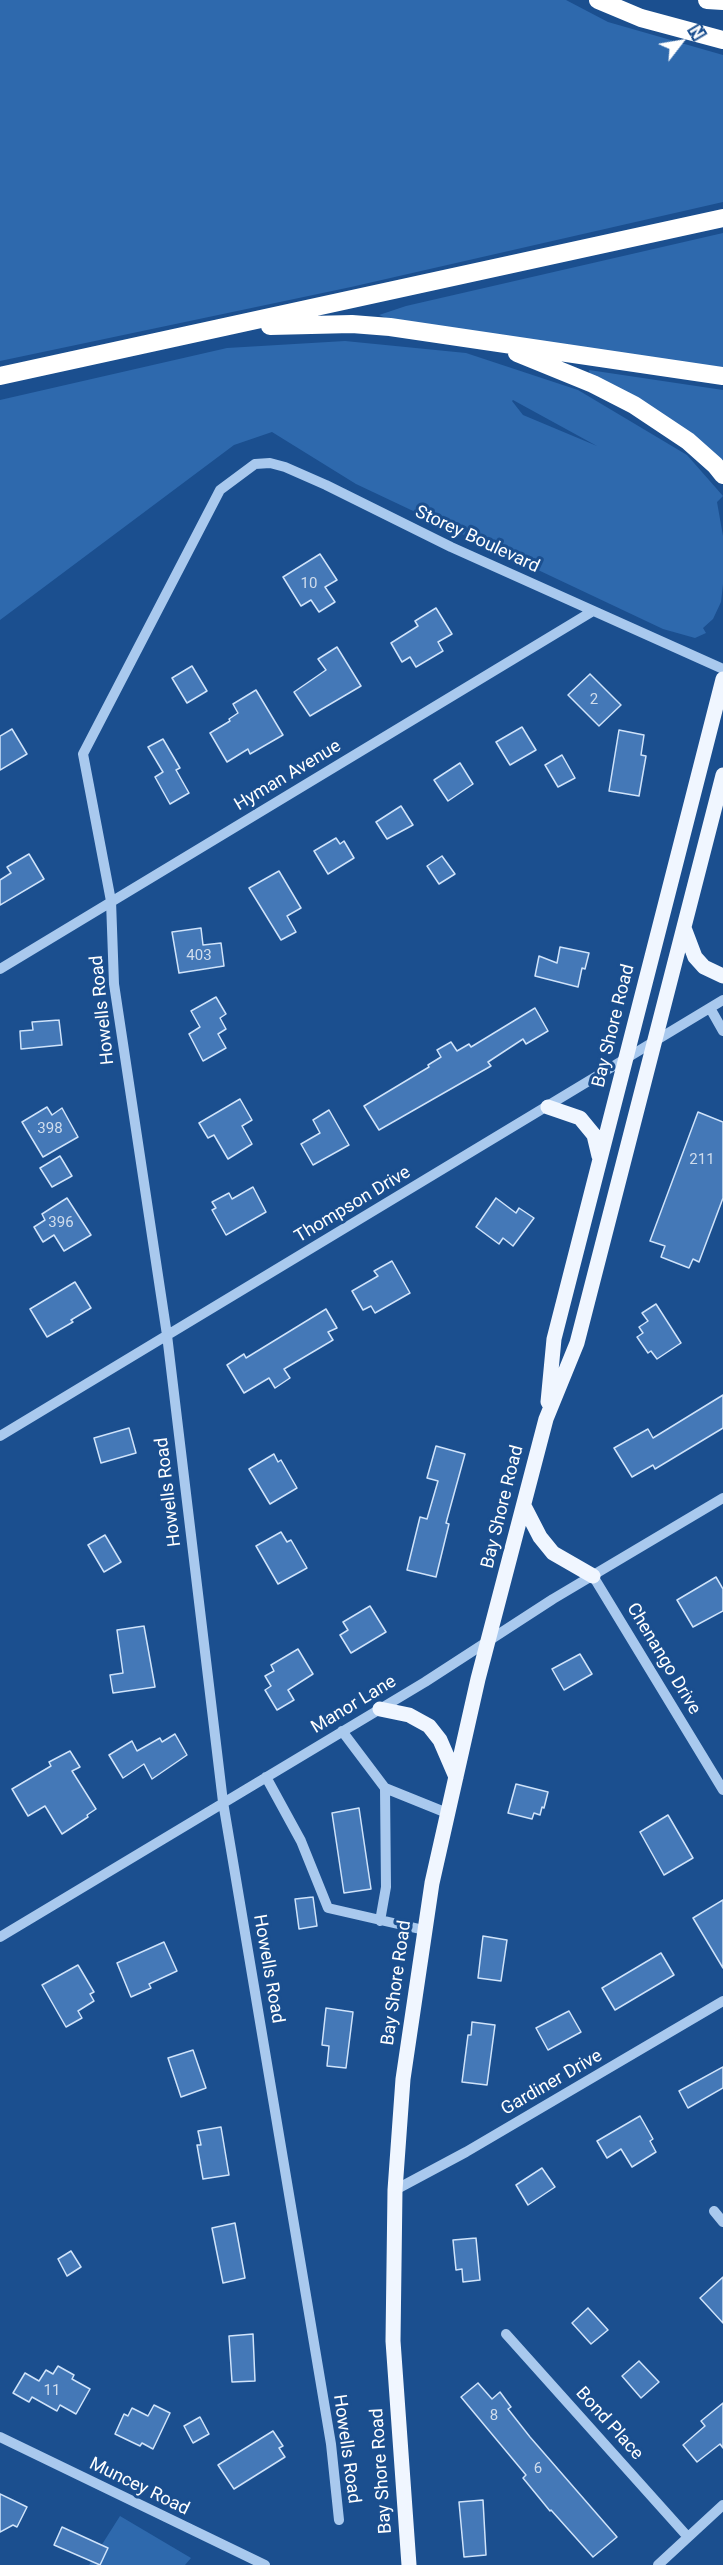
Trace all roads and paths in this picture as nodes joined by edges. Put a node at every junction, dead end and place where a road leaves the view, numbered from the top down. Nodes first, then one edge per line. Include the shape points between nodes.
1 (598, 0) edge
2 (707, 0) edge
3 (723, 1) edge
4 (723, 40) edge
5 (723, 218) edge
6 (225, 327) junction
7 (487, 342) junction
8 (0, 376) edge
9 (723, 376) edge
10 (723, 475) edge
11 (220, 490) joint
12 (593, 611) junction
13 (723, 669) edge
14 (723, 679) edge
15 (723, 775) edge
16 (111, 901) junction
17 (684, 928) junction
18 (0, 969) edge
19 (723, 976) edge
20 (723, 1000) edge
21 (710, 1008) junction
22 (723, 1031) edge
23 (654, 1042) junction
24 (626, 1059) junction
25 (548, 1107) junction
26 (600, 1159) junction
27 (167, 1335) junction
28 (546, 1419) junction
29 (0, 1436) edge
30 (723, 1498) edge
31 (524, 1506) junction
32 (593, 1576) junction
33 (490, 1640) junction
34 (380, 1709) junction
35 (342, 1731) junction
36 (266, 1777) junction
37 (456, 1777) junction
38 (385, 1788) junction
39 (723, 1790) edge
40 (223, 1802) junction
41 (447, 1813) junction
42 (380, 1921) junction
43 (424, 1930) junction
44 (0, 1937) edge
45 (723, 2001) edge
46 (395, 2190) junction
47 (714, 2211) dead end
48 (723, 2222) edge
49 (506, 2334) dead end
50 (0, 2437) edge
51 (723, 2505) edge
52 (339, 2520) dead end
53 (687, 2536) junction
54 (265, 2565) edge
55 (409, 2565) edge
56 (658, 2565) edge

1 - 4 highway via 640,18
2 - 3 highway
5 - 6 highway
6 - 7 highway via 370,325
6 - 8 highway
7 - 9 highway
7 - 10 highway via 634,405 698,449
11 - 12 street, Storey Boulevard via 255,464 285,467
11 - 16 street, Howells Road via 83,754
12 - 13 street, Storey Boulevard
12 - 16 street, Hyman Avenue
14 - 24 main road, Bay Shore Road
15 - 17 main road, Bay Shore Road
16 - 18 street, Hyman Avenue
16 - 27 street, Howells Road via 114,984
17 - 19 main road via 695,957
17 - 23 main road, Bay Shore Road
20 - 21 street, Thompson Drive
21 - 22 street
21 - 23 street, Thompson Drive
23 - 24 street, Thompson Drive
23 - 28 main road, Bay Shore Road via 577,1343
24 - 25 street, Thompson Drive
24 - 26 main road, Bay Shore Road
25 - 26 main road via 573,1114 585,1123 594,1135
25 - 27 street, Thompson Drive
26 - 28 main road, Bay Shore Road via 554,1340
27 - 29 street, Thompson Drive
27 - 40 street, Howells Road
28 - 31 main road, Bay Shore Road
30 - 32 street, Manor Lane
31 - 32 main road via 553,1552
31 - 33 main road, Bay Shore Road
32 - 33 street, Manor Lane
32 - 39 street, Chenango Drive
33 - 34 street, Manor Lane
33 - 37 main road, Bay Shore Road
34 - 35 street, Manor Lane
34 - 37 main road via 409,1715 429,1726 440,1740
35 - 36 street, Manor Lane
35 - 38 street
36 - 40 street, Manor Lane
36 - 42 street via 301,1841 328,1908
37 - 41 main road, Bay Shore Road
38 - 41 street
38 - 42 street via 386,1887
40 - 44 street, Manor Lane
40 - 52 street, Howells Road via 331,2444
41 - 43 main road, Bay Shore Road
42 - 43 street
43 - 46 main road, Bay Shore Road via 404,2069
45 - 46 street, Gardiner Drive
46 - 55 main road, Bay Shore Road via 393,2341
47 - 48 street
49 - 53 street, Bond Place
50 - 54 street, Muncey Road
51 - 53 street
53 - 56 street

